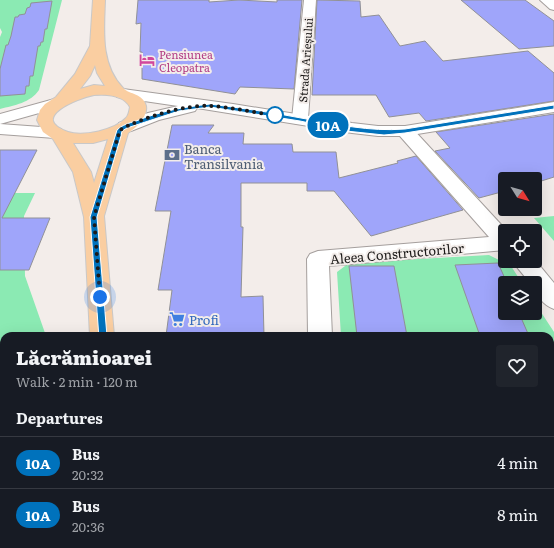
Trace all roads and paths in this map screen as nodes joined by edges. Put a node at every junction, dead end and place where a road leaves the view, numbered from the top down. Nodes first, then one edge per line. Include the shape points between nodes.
1 (99, 0) edge
2 (310, 0) edge
3 (546, 0) edge
4 (554, 6) edge
5 (97, 46) junction
6 (121, 93) junction
7 (60, 102) junction
8 (210, 105) junction
9 (554, 107) edge
10 (0, 119) edge
11 (300, 119) junction
12 (122, 128) junction
13 (0, 129) edge
14 (405, 131) junction
15 (57, 134) junction
16 (94, 217) junction
17 (498, 234) edge
18 (498, 243) edge
19 (529, 268) edge
20 (554, 300) edge
21 (102, 332) edge
22 (320, 332) edge

1 - 5 main road
2 - 11 street, Strada Arieșului
3 - 4 street
5 - 6 main road via 104,74
5 - 7 main road via 82,76
6 - 7 main road via 85,91
6 - 8 street
6 - 12 main road via 136,102 138,108 133,121
7 - 10 street
7 - 15 main road via 51,108 45,118 46,124
8 - 11 street
8 - 12 street via 178,109
9 - 14 street
11 - 14 street via 346,129 384,133
12 - 15 main road via 108,135 82,138 69,138
12 - 16 main road
13 - 15 street
14 - 17 street
15 - 16 main road via 82,172
16 - 21 main road
18 - 22 street, Aleea Constructorilor via 318,259
19 - 20 street

